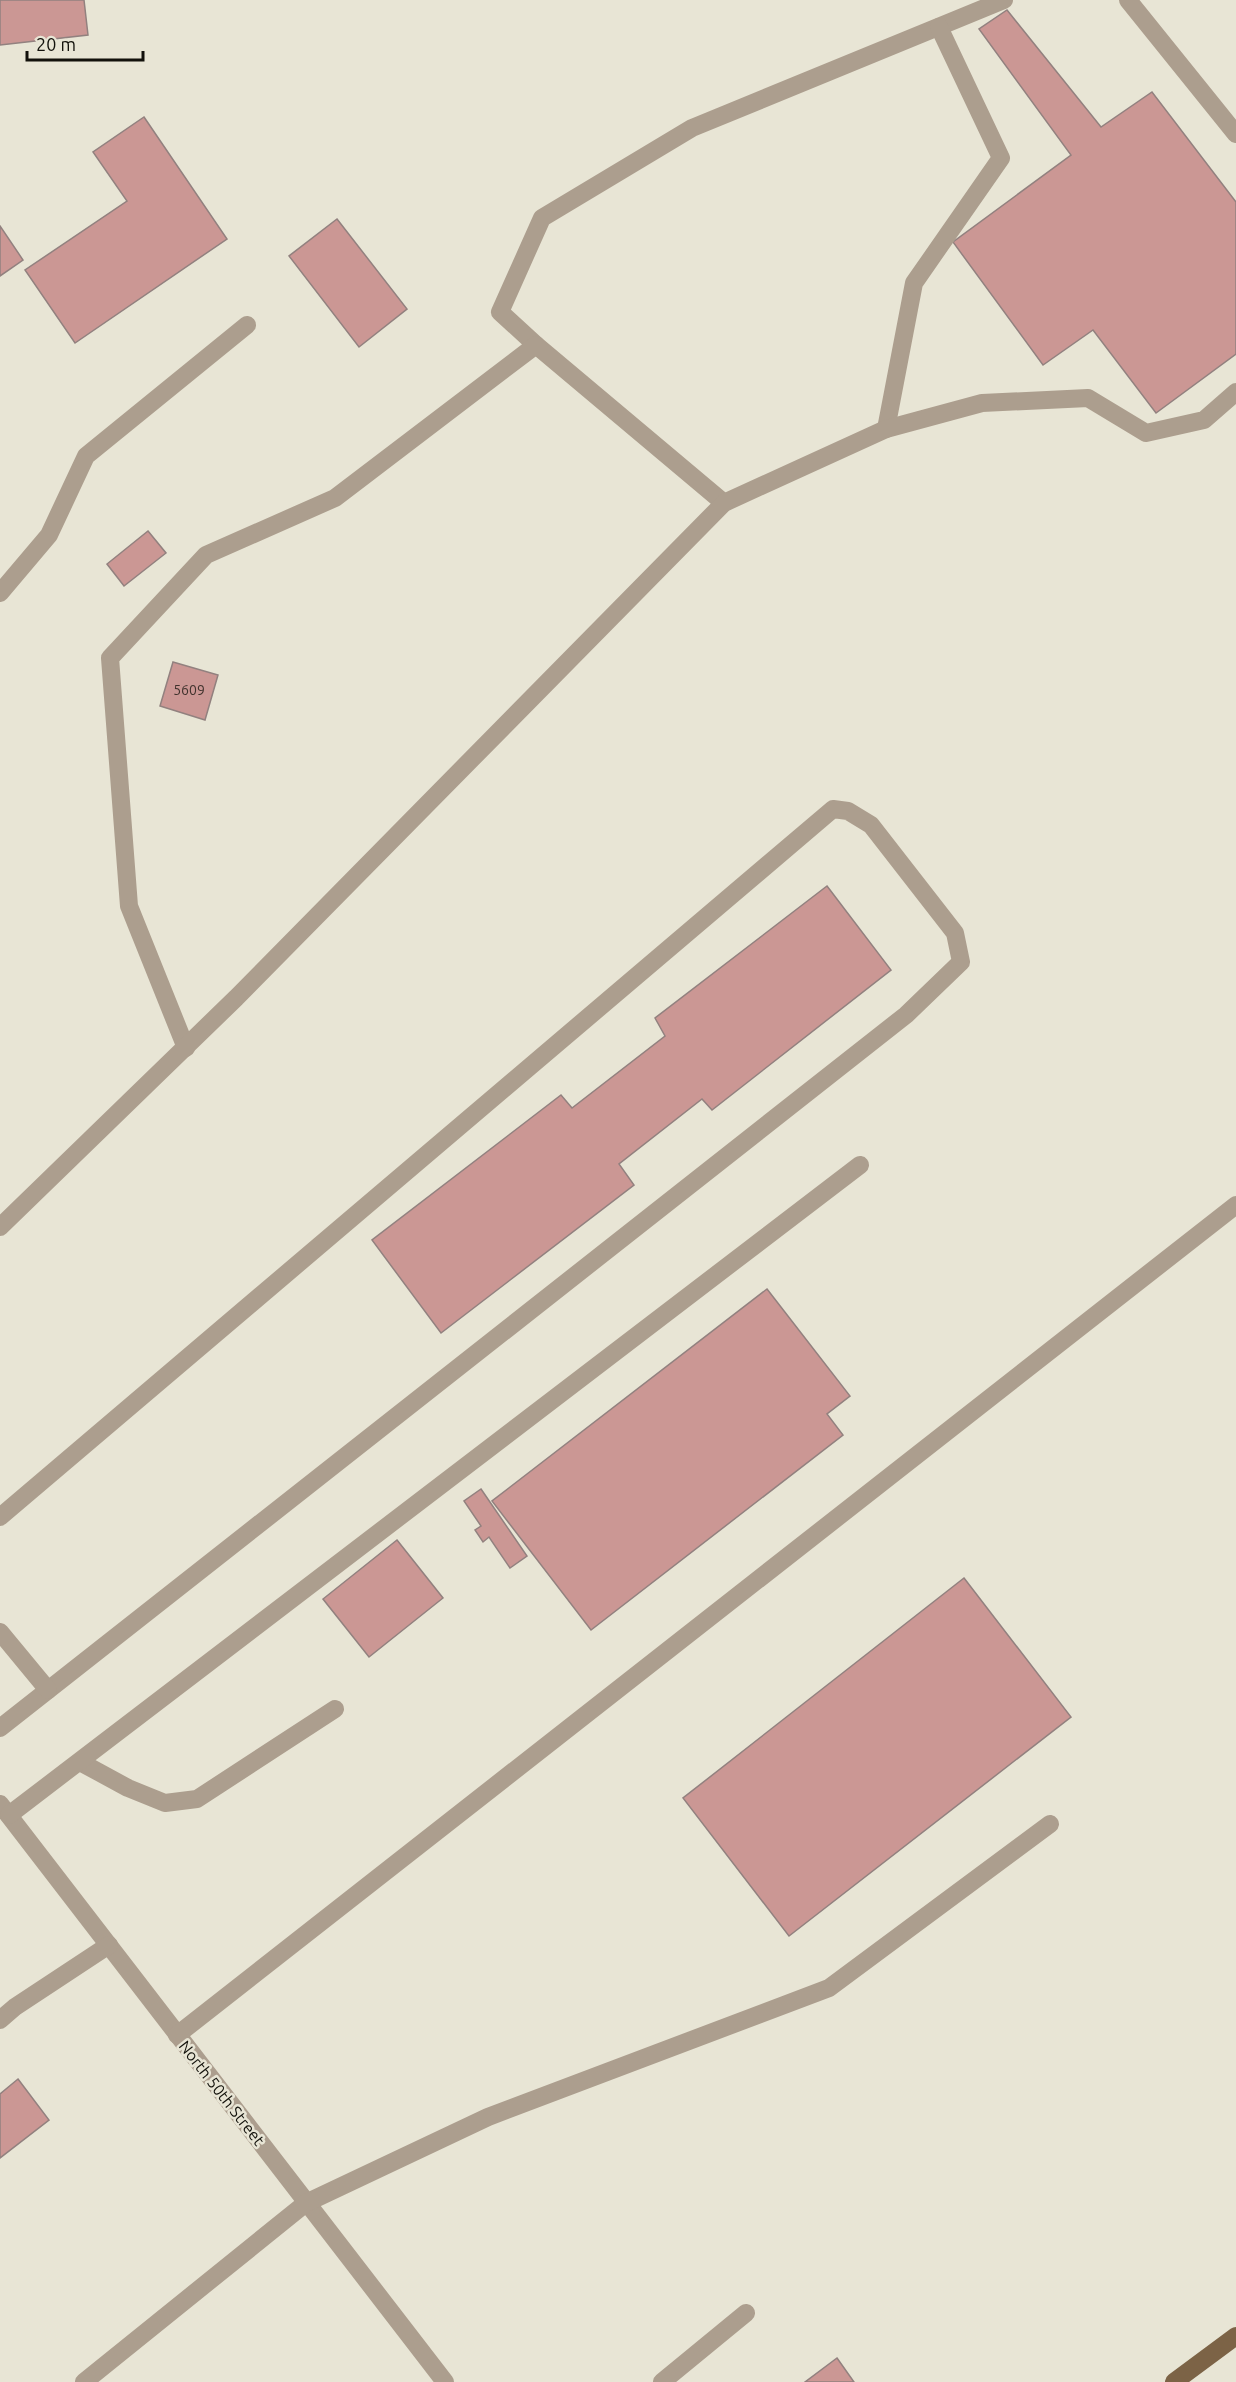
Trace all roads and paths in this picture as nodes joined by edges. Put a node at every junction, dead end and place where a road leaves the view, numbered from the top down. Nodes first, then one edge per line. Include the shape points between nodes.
1 (1004, 0) edge
2 (1128, 0) edge
3 (939, 27) junction
4 (1236, 134) edge
5 (247, 325) dead end
6 (536, 345) junction
7 (1236, 392) edge
8 (886, 429) junction
9 (724, 503) junction
10 (0, 593) edge
11 (186, 1048) junction
12 (860, 1165) dead end
13 (1236, 1205) edge
14 (0, 1227) edge
15 (0, 1517) edge
16 (0, 1632) edge
17 (48, 1690) junction
18 (334, 1709) dead end
19 (0, 1728) edge
20 (80, 1762) junction
21 (5, 1809) edge
22 (1050, 1824) dead end
23 (109, 1945) junction
24 (0, 2020) edge
25 (177, 2035) junction
26 (306, 2203) junction
27 (746, 2313) dead end
28 (1236, 2336) edge
29 (84, 2382) edge
30 (445, 2382) edge
31 (662, 2382) edge
32 (1174, 2382) edge

1 - 3 street
2 - 4 street
3 - 6 street via 692,128 542,218 500,312
3 - 8 street via 1001,158 914,283
5 - 10 street via 86,456 49,535
6 - 9 street
6 - 11 street via 334,498 206,555 110,658 129,906
7 - 8 street via 1204,420 1146,433 1088,398 982,403
8 - 9 street
9 - 11 street
11 - 14 street
12 - 20 street
13 - 25 street
15 - 17 street via 833,809 848,811 871,825 955,933 961,962 906,1015
16 - 17 street
17 - 19 street
18 - 20 street via 197,1799 165,1803
20 - 21 street
21 - 23 street, North 50th Street
22 - 26 street via 829,1988 488,2117
23 - 24 street
23 - 25 street, North 50th Street
25 - 26 street, North 50th Street
26 - 29 street
26 - 30 street, North 50th Street
27 - 31 street
28 - 32 main road

